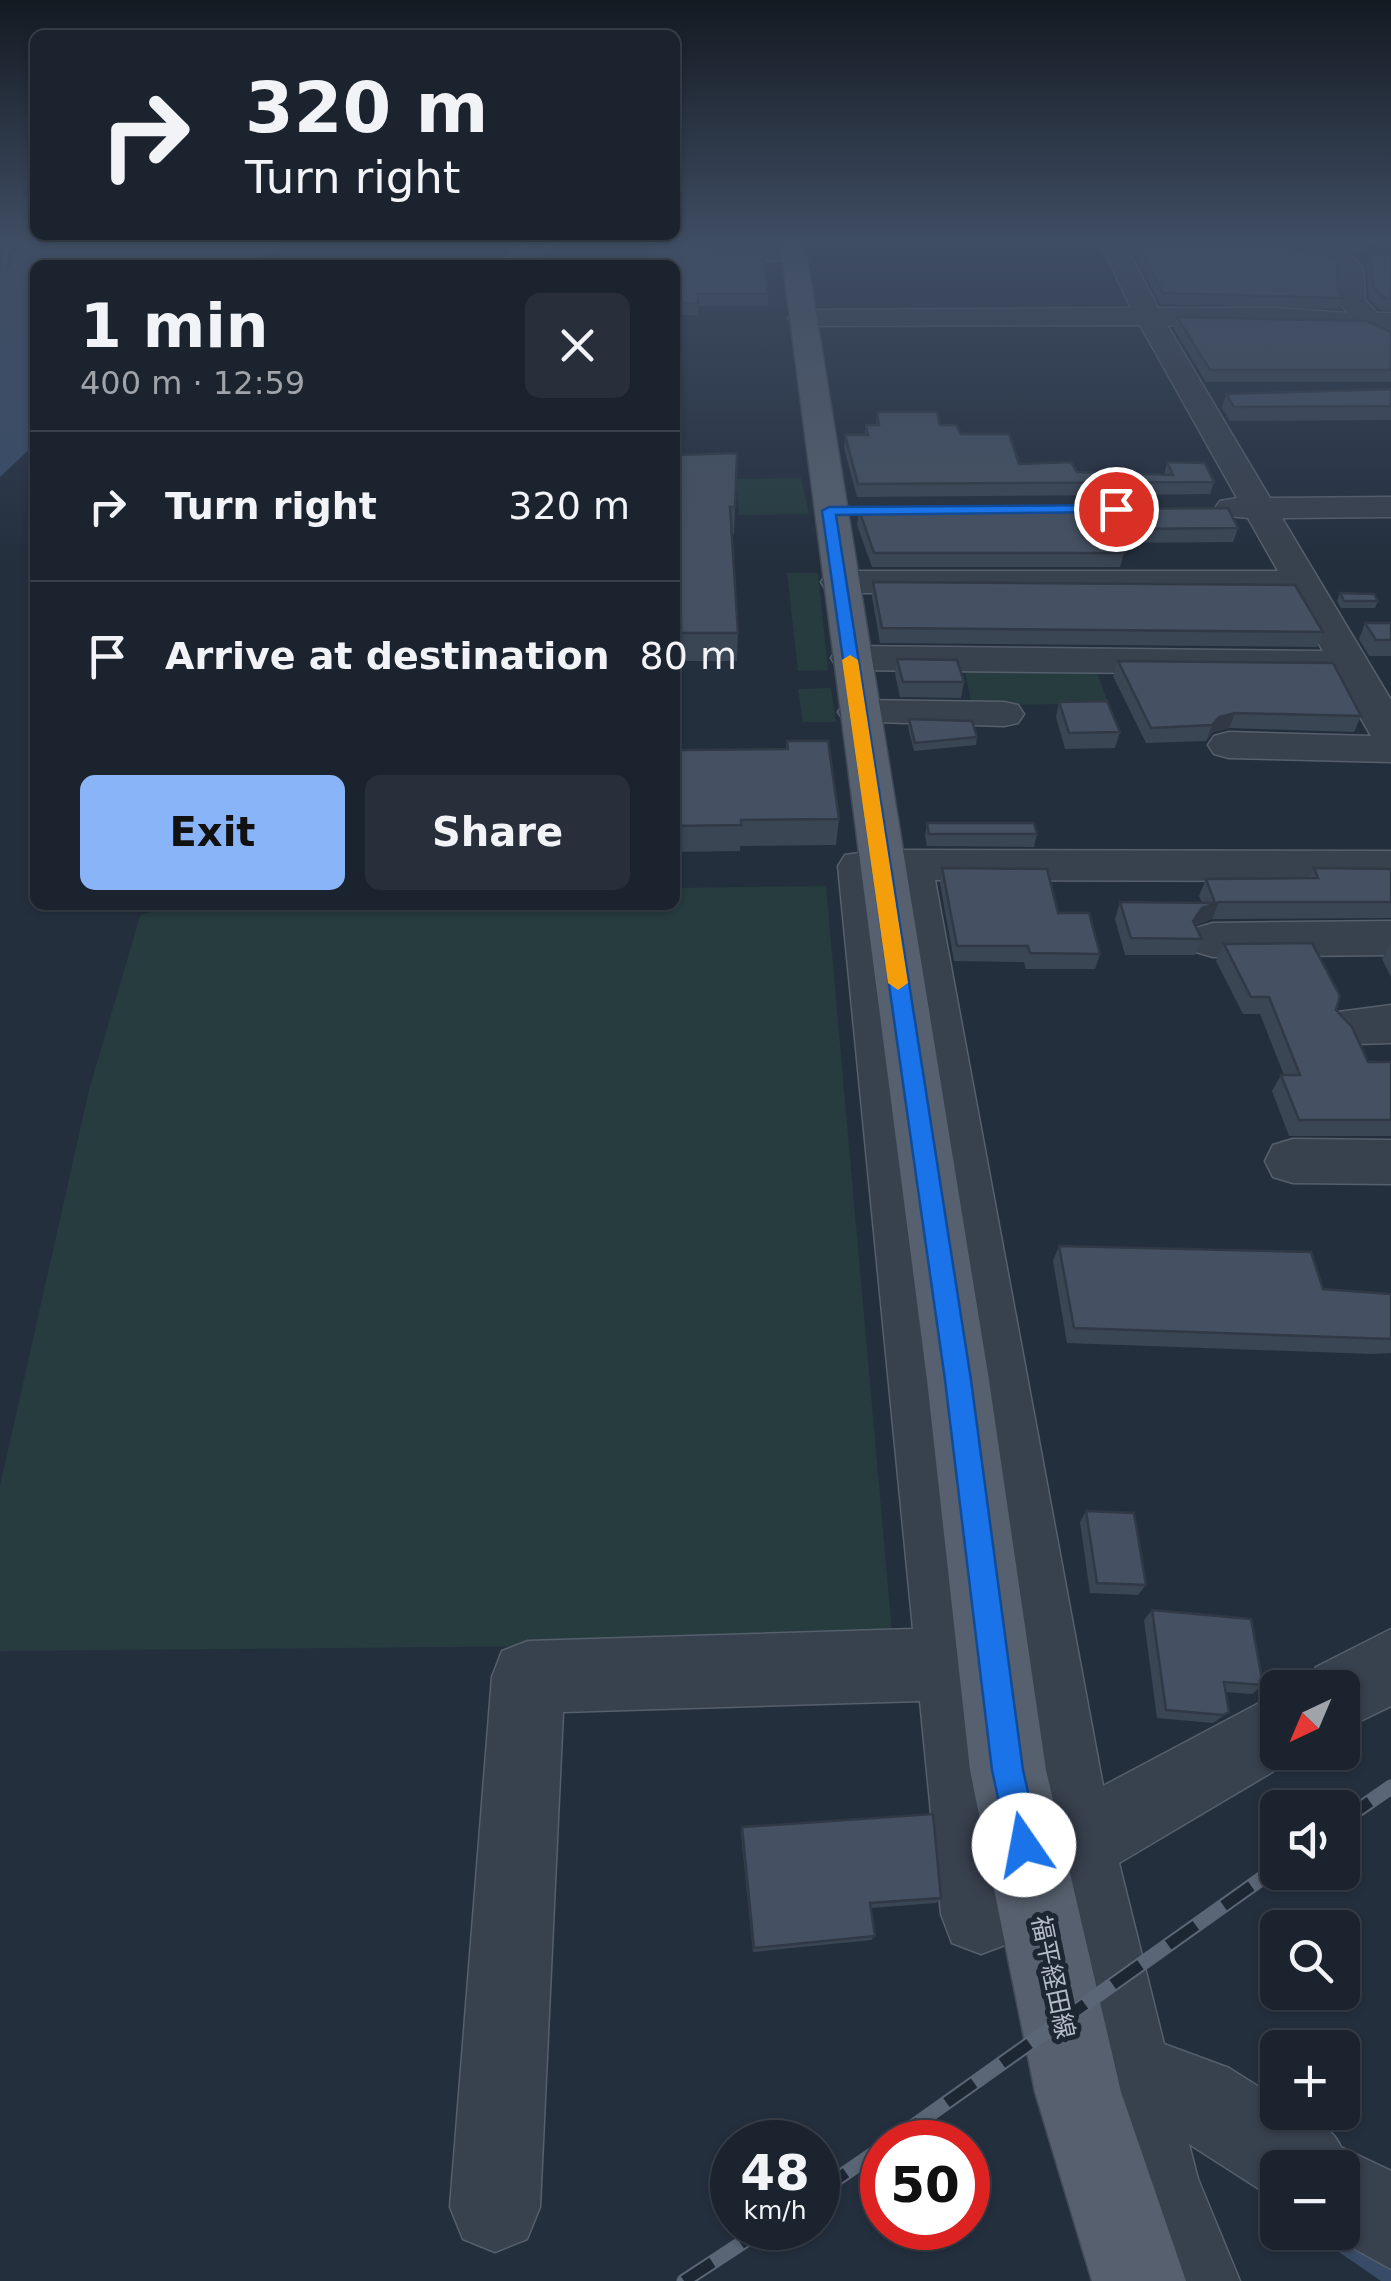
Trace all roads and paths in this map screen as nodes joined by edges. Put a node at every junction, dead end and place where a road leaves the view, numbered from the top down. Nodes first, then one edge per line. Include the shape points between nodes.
1 (818, 346) edge
2 (1167, 346) edge
3 (1195, 394) junction
4 (1232, 394) edge
5 (1391, 507) edge
6 (1202, 508) edge
7 (1261, 508) junction
8 (839, 582) junction
9 (1303, 582) junction
10 (1328, 624) junction
11 (1375, 624) edge
12 (1350, 663) junction
13 (854, 685) junction
14 (1004, 714) dead end
15 (1391, 735) edge
16 (1229, 745) dead end
17 (1391, 749) edge
18 (884, 866) junction
19 (1391, 866) edge
20 (1391, 938) edge
21 (1214, 940) dead end
22 (1293, 1161) dead end
23 (1391, 1162) edge
24 (952, 1664) junction
25 (1391, 1665) edge
26 (1360, 1682) edge
27 (1260, 1740) edge
28 (1075, 1845) junction
29 (981, 1914) dead end
30 (1125, 2072) junction
31 (1276, 2150) edge
32 (1360, 2203) edge
33 (495, 2207) dead end
34 (1391, 2223) edge
35 (1140, 2281) edge
36 (1193, 2281) edge

1 - 8 main road, 福平経田線 via 845,493
2 - 3 street
3 - 4 street
3 - 7 street
5 - 7 street
6 - 7 street
7 - 9 street
8 - 9 street
8 - 13 main road, 福平経田線
9 - 10 street
10 - 11 street
10 - 12 street
12 - 13 street
12 - 15 street
13 - 14 street
13 - 18 main road, 福平経田線
16 - 17 street
18 - 19 street
18 - 24 street
18 - 28 street
18 - 35 main road, 福平経田線 via 1008,1770 1078,2092
20 - 21 street
22 - 23 street
24 - 29 street
24 - 33 street via 528,1678
25 - 26 street
27 - 28 street
28 - 30 street
30 - 31 street via 1198,2099
30 - 36 street via 1153,2180
32 - 34 street

